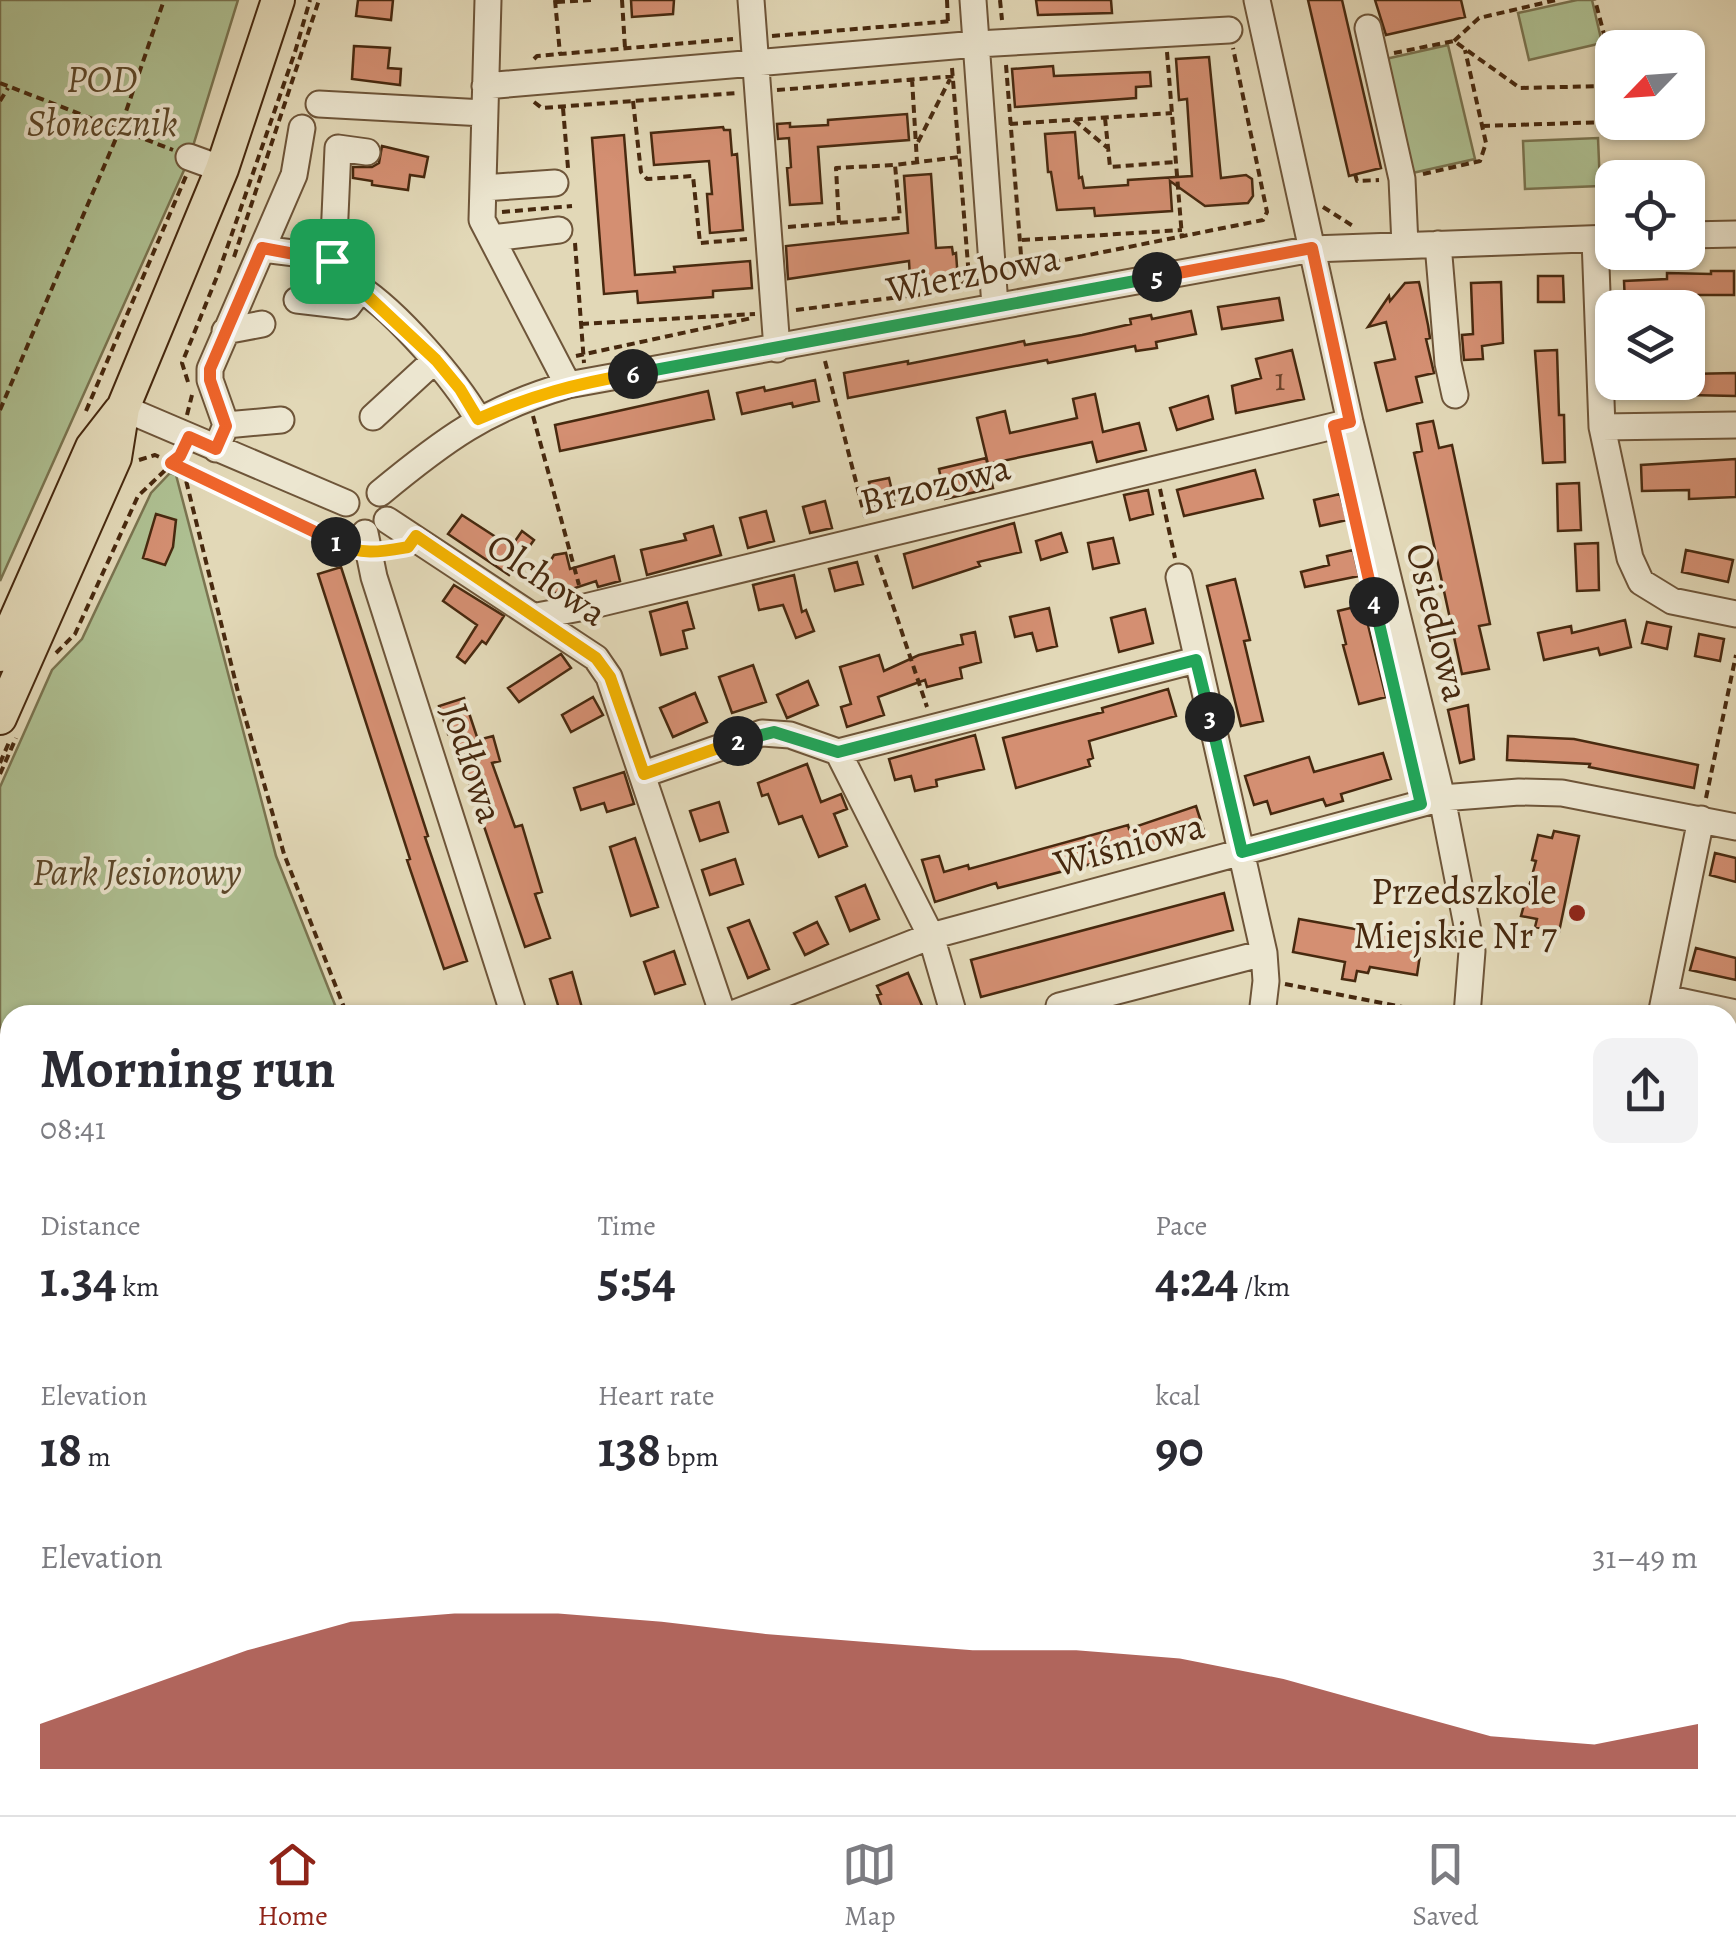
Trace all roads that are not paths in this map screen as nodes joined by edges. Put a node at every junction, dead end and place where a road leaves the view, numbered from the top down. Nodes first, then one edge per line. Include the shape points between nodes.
1 (278, 0) edge
2 (488, 0) edge
3 (751, 0) edge
4 (1258, 0) edge
5 (975, 21) edge
6 (1368, 28) dead end
7 (1229, 30) dead end
8 (756, 64) junction
9 (485, 86) junction
10 (319, 104) dead end
11 (484, 113) junction
12 (302, 128) dead end
13 (367, 152) dead end
14 (556, 183) dead end
15 (483, 188) junction
16 (559, 230) dead end
17 (1736, 234) edge
18 (1705, 235) edge
19 (499, 237) junction
20 (1595, 238) edge
21 (1438, 244) junction
22 (1405, 246) junction
23 (262, 248) junction
24 (1312, 248) junction
25 (332, 261) junction
26 (1604, 270) edge
27 (358, 287) junction
28 (297, 300) dead end
29 (995, 306) junction
30 (217, 324) junction
31 (262, 324) dead end
32 (778, 349) junction
33 (436, 360) junction
34 (568, 386) junction
35 (1455, 395) dead end
36 (123, 408) junction
37 (374, 417) dead end
38 (478, 419) junction
39 (282, 420) dead end
40 (1350, 422) junction
41 (1736, 425) edge
42 (1602, 427) junction
43 (221, 437) junction
44 (380, 493) junction
45 (346, 503) junction
46 (374, 535) junction
47 (1179, 577) road end
48 (1736, 614) edge
49 (537, 616) junction
50 (0, 655) edge
51 (1196, 660) junction
52 (7, 724) edge
53 (838, 752) junction
54 (644, 774) junction
55 (1442, 798) junction
56 (1702, 820) junction
57 (1736, 827) edge
58 (1242, 852) junction
59 (931, 936) junction
60 (1264, 953) junction
61 (511, 1005) edge
62 (723, 1005) edge
63 (752, 1005) edge
64 (951, 1005) edge
65 (1063, 1005) edge
66 (1263, 1005) edge
67 (1458, 1005) edge
68 (1663, 1005) edge

1 - 36 main road via 196,160
2 - 9 street
3 - 8 street
4 - 24 street, Osiedlowa
5 - 7 street via 1003,30
5 - 8 street via 949,34
5 - 29 street
6 - 22 street via 1402,179
8 - 9 street
8 - 32 street
9 - 11 street
10 - 11 street
11 - 15 street
12 - 23 street via 294,175
13 - 25 street via 338,148
14 - 15 street
15 - 19 street via 482,220
16 - 19 street
17 - 18 street
19 - 34 street
20 - 21 street, Wierzbowa
21 - 22 street, Wierzbowa
21 - 35 street
22 - 24 street, Wierzbowa
23 - 25 street
23 - 30 street
24 - 29 street, Wierzbowa
24 - 40 street, Osiedlowa
25 - 27 street via 352,269
26 - 42 street
27 - 28 street via 348,306
27 - 33 street
29 - 32 street, Wierzbowa
30 - 31 street
30 - 43 street via 210,380
32 - 34 street, Wierzbowa
33 - 37 street
33 - 38 street
34 - 38 street, Wierzbowa
36 - 43 street via 183,442
36 - 50 main road via 92,447
36 - 52 main road via 116,458
38 - 44 street, Wierzbowa
39 - 43 street
40 - 49 street, Brzozowa
40 - 55 street, Osiedlowa
41 - 42 street
42 - 48 street via 1641,582 1672,601
43 - 45 street
44 - 45 street via 357,491
44 - 46 street via 388,505
45 - 46 street via 348,523
46 - 49 street, Olchowa
46 - 61 street, Jodłowa
47 - 51 street
49 - 54 street, Olchowa via 610,677
51 - 53 street
51 - 58 street
53 - 54 street via 762,733
53 - 59 street
54 - 62 street, Olchowa
55 - 56 street, Wiśniowa via 1562,793
55 - 58 street, Wiśniowa
55 - 67 street, Osiedlowa via 1472,950
56 - 57 street, Wiśniowa
56 - 68 street
58 - 59 street, Wiśniowa
58 - 60 street
59 - 63 street, Wiśniowa
59 - 64 street
60 - 65 street
60 - 66 street

